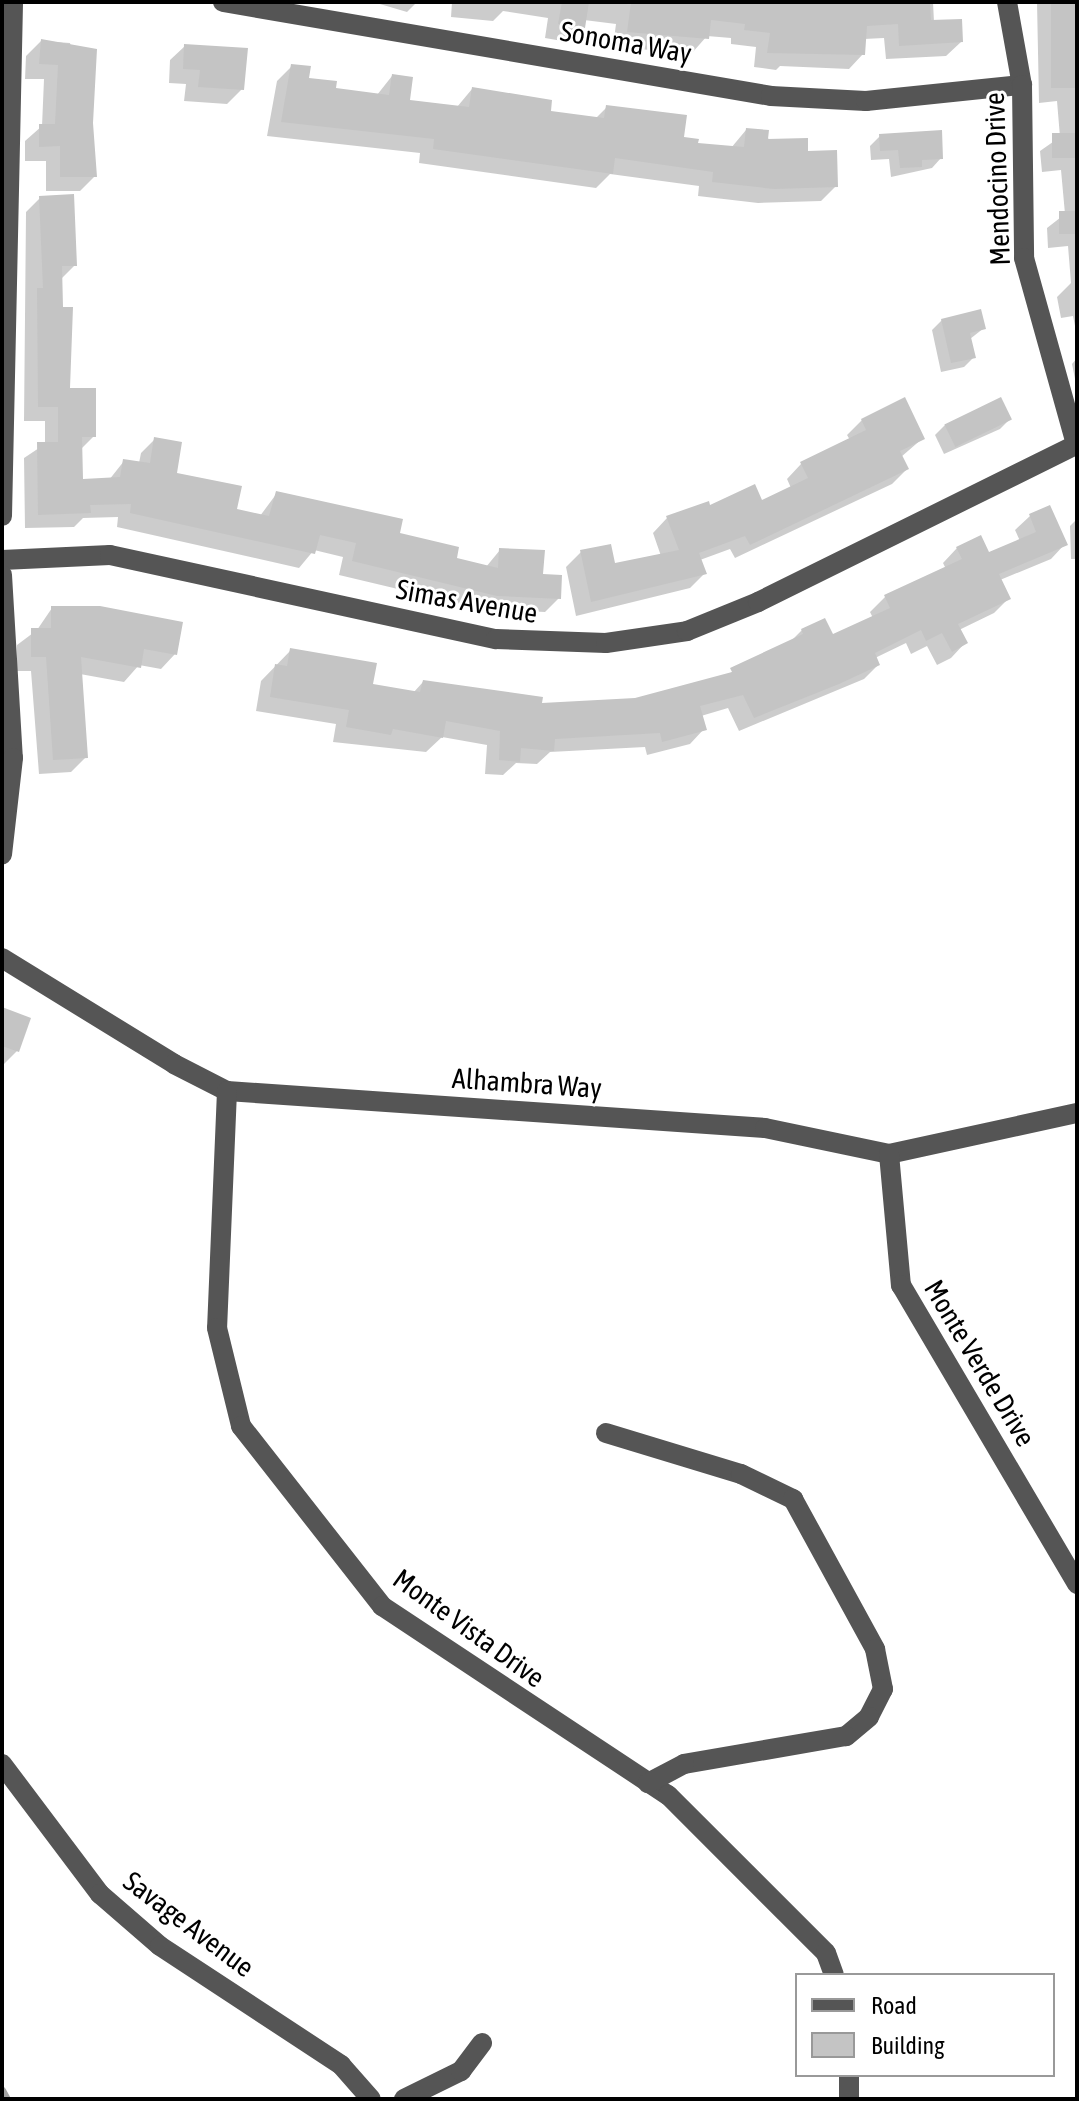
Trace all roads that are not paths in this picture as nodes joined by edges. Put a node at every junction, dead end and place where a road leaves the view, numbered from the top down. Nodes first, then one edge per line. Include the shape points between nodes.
1 (13, 2) edge
2 (223, 2) edge
3 (1007, 2) edge
4 (1022, 85) junction
5 (1076, 444) edge
6 (2, 516) edge
7 (2, 560) edge
8 (2, 575) edge
9 (2, 854) edge
10 (2, 958) edge
11 (227, 1091) junction
12 (1077, 1113) edge
13 (889, 1154) junction
14 (606, 1433) dead end
15 (1077, 1584) edge
16 (2, 1764) edge
17 (648, 1783) junction
18 (833, 1973) edge
19 (482, 2043) dead end
20 (849, 2077) edge
21 (371, 2099) edge
22 (404, 2099) edge
23 (849, 2099) edge

1 - 6 street
2 - 4 street, Sonoma Way via 771,96 866,101
3 - 4 street, Mendocino Drive
4 - 5 street, Mendocino Drive via 1024,258
5 - 7 street, Simas Avenue via 758,602 687,631 606,643 496,639 110,555
8 - 9 street via 13,758
10 - 11 street, Alhambra Way
11 - 13 street, Alhambra Way via 765,1128
11 - 17 street, Monte Vista Drive via 217,1328 241,1426 382,1606
12 - 13 street, Alhambra Way
13 - 15 street, Monte Verde Drive via 901,1285
14 - 17 street via 741,1474 793,1499 875,1649 883,1689 869,1717 846,1736 684,1764
16 - 21 street, Savage Avenue via 100,1894 160,1946 341,2065
17 - 18 street, Monte Vista Drive via 668,1795 826,1953
19 - 22 street via 461,2071
20 - 23 street

